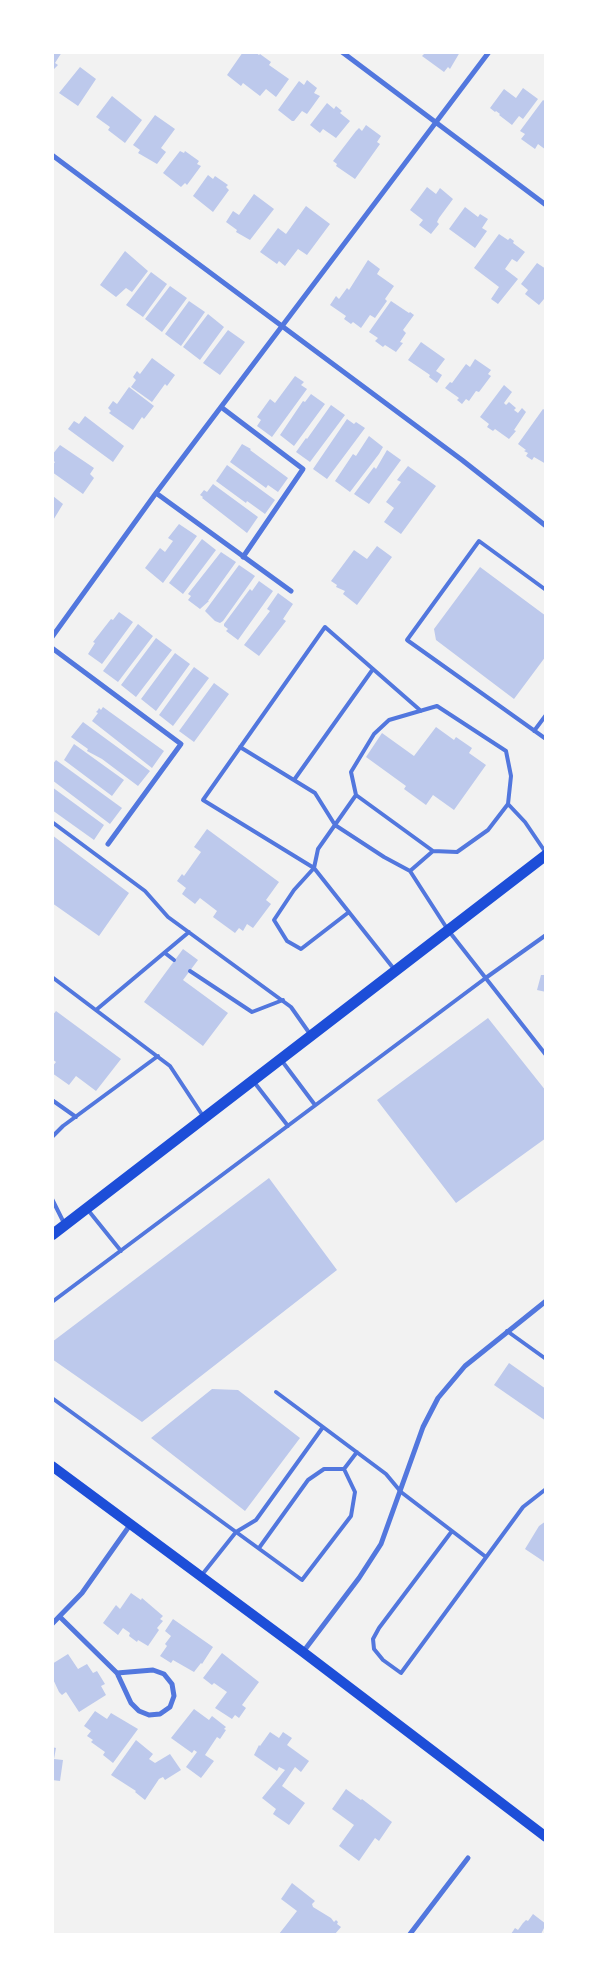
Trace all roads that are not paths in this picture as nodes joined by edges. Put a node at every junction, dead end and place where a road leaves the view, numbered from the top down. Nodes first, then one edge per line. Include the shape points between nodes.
1 (342, 52) edge
2 (489, 52) edge
3 (436, 123) junction
4 (52, 155) edge
5 (546, 205) edge
6 (282, 327) junction
7 (221, 408) junction
8 (156, 493) junction
9 (546, 526) edge
10 (244, 557) junction
11 (546, 590) edge
12 (290, 591) dead end
13 (52, 637) edge
14 (52, 648) edge
15 (373, 669) junction
16 (421, 711) junction
17 (546, 714) edge
18 (534, 731) junction
19 (546, 739) edge
20 (240, 748) junction
21 (294, 780) junction
22 (356, 795) junction
23 (508, 804) junction
24 (52, 822) edge
25 (335, 825) junction
26 (108, 844) dead end
27 (433, 850) junction
28 (546, 854) edge
29 (314, 868) junction
30 (410, 871) junction
31 (349, 912) junction
32 (448, 930) junction
33 (189, 932) junction
34 (546, 935) edge
35 (165, 953) junction
36 (174, 960) dead end
37 (395, 970) junction
38 (190, 971) dead end
39 (52, 977) edge
40 (487, 977) junction
41 (283, 1000) junction
42 (96, 1010) junction
43 (311, 1035) junction
44 (546, 1055) edge
45 (158, 1056) junction
46 (280, 1059) junction
47 (252, 1081) junction
48 (52, 1100) edge
49 (315, 1105) junction
50 (76, 1116) junction
51 (204, 1118) junction
52 (288, 1126) junction
53 (52, 1137) edge
54 (52, 1199) edge
55 (87, 1208) junction
56 (65, 1225) junction
57 (52, 1235) edge
58 (121, 1251) junction
59 (546, 1301) edge
60 (52, 1302) edge
61 (507, 1330) junction
62 (546, 1359) edge
63 (276, 1392) dead end
64 (52, 1398) edge
65 (324, 1427) junction
66 (357, 1452) junction
67 (52, 1466) edge
68 (344, 1469) junction
69 (546, 1489) edge
70 (401, 1492) junction
71 (130, 1525) junction
72 (452, 1531) junction
73 (236, 1532) junction
74 (259, 1548) junction
75 (486, 1557) junction
76 (200, 1576) junction
77 (60, 1617) junction
78 (52, 1624) edge
79 (303, 1652) junction
80 (117, 1673) junction
81 (546, 1837) edge
82 (468, 1858) dead end
83 (410, 1934) edge

1 - 3 street
2 - 3 street
3 - 5 street
3 - 6 street
4 - 6 street
6 - 7 street
6 - 9 street
7 - 8 street
7 - 10 street via 303,469
8 - 10 street
8 - 13 street
10 - 12 street
11 - 18 lane via 479,541 407,640
14 - 26 street via 181,744
15 - 16 lane
15 - 20 lane via 325,627
15 - 21 lane
16 - 22 lane via 389,720 374,734 351,772
16 - 23 lane via 437,706 506,751 511,776
17 - 18 lane
18 - 19 lane
20 - 21 lane
20 - 29 lane via 203,800
21 - 25 lane via 315,793
22 - 25 lane
22 - 27 lane
23 - 27 lane via 488,830 457,852
23 - 28 lane via 525,822
24 - 33 lane via 145,891 168,917
25 - 29 lane via 318,849
25 - 30 lane
27 - 30 lane
28 - 32 main road
29 - 31 lane
29 - 31 lane via 274,920 287,941 301,949
30 - 32 lane
31 - 37 lane
32 - 37 main road
32 - 40 lane
33 - 35 lane
33 - 41 lane
34 - 40 lane
35 - 36 lane
35 - 42 lane
37 - 43 main road
38 - 41 lane via 252,1012
39 - 42 lane
40 - 44 lane
40 - 49 lane
41 - 43 lane
42 - 45 lane
43 - 46 main road
45 - 50 lane
45 - 51 lane via 170,1066
46 - 47 main road
46 - 49 lane
47 - 51 main road
47 - 52 lane
48 - 50 lane
49 - 52 lane
50 - 53 lane
51 - 55 main road
52 - 58 lane
54 - 56 lane
55 - 56 main road
55 - 58 lane
56 - 57 main road
58 - 60 lane
59 - 61 street
61 - 62 lane
61 - 70 street via 465,1366 438,1398 423,1427
63 - 65 lane
64 - 73 lane
65 - 66 lane
65 - 73 lane via 256,1520
66 - 68 lane
66 - 70 lane via 386,1474
67 - 71 main road
68 - 74 lane via 324,1468 308,1480
68 - 74 lane via 355,1492 351,1516 302,1580
69 - 75 lane via 523,1507
70 - 72 lane
70 - 79 street via 381,1544
71 - 76 main road
71 - 77 street via 82,1593
72 - 75 lane
72 - 75 lane via 373,1639 374,1649 383,1660 401,1673
73 - 74 lane
73 - 76 lane
76 - 79 main road
77 - 78 street
77 - 80 street
79 - 81 main road
80 - 80 street via 131,1703 139,1711 149,1715 160,1714 170,1707 174,1696 172,1684 164,1674 153,1670
82 - 83 street

